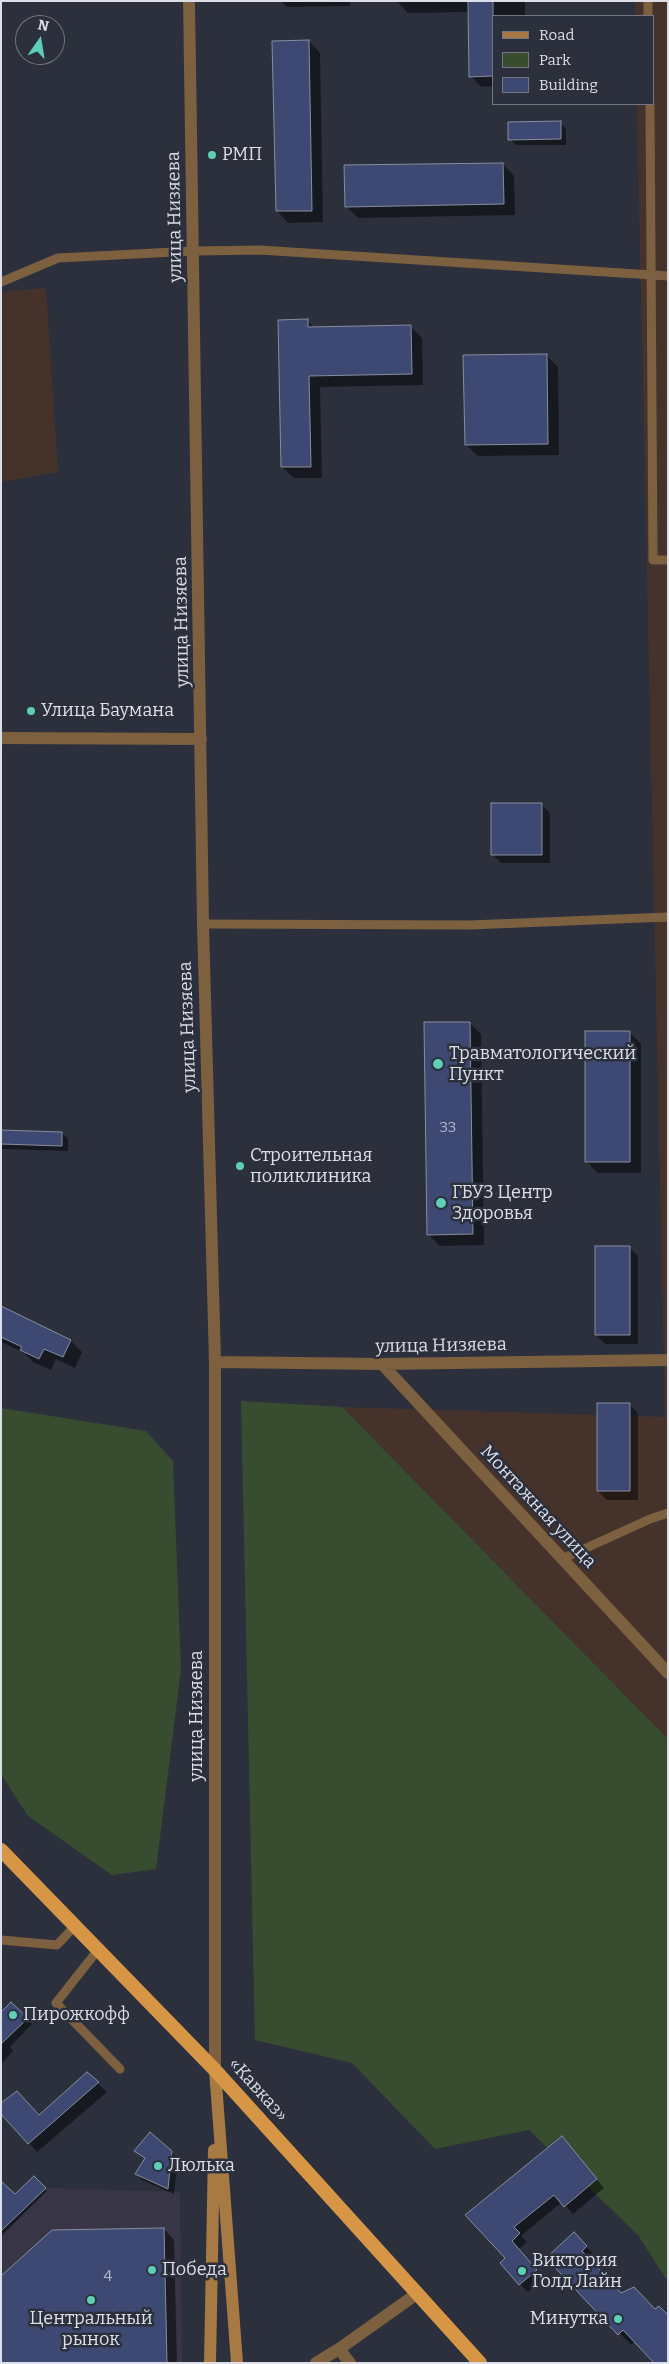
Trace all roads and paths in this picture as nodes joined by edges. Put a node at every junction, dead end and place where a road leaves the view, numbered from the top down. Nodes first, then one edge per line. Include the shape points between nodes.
1 (189, 1) edge
2 (648, 1) edge
3 (648, 15) edge
4 (650, 105) edge
5 (194, 251) junction
6 (652, 276) junction
7 (668, 276) edge
8 (1, 282) edge
9 (668, 560) edge
10 (1, 738) edge
11 (201, 739) junction
12 (668, 917) edge
13 (203, 924) junction
14 (668, 1360) edge
15 (214, 1362) junction
16 (382, 1364) junction
17 (668, 1513) edge
18 (562, 1558) junction
19 (668, 1673) edge
20 (1, 1850) edge
21 (74, 1927) junction
22 (1, 1940) edge
23 (97, 1950) junction
24 (120, 2069) dead end
25 (215, 2070) junction
26 (418, 2294) junction
27 (340, 2349) junction
28 (210, 2363) edge
29 (237, 2363) edge
30 (316, 2363) edge
31 (350, 2363) edge
32 (480, 2363) edge

1 - 5 street, улица Низяева
2 - 3 lane
4 - 6 lane
5 - 6 lane via 260,250
5 - 8 lane via 58,258
5 - 11 street, улица Низяева
6 - 7 lane
6 - 9 lane via 653,560
10 - 11 street
11 - 13 street, улица Низяева
12 - 13 lane via 470,925
13 - 15 street, улица Низяева
14 - 16 street, улица Низяева
15 - 16 street, улица Низяева
15 - 25 street, улица Низяева
16 - 18 street, Монтажная улица
17 - 18 lane
18 - 19 street, Монтажная улица
20 - 21 highway, «Кавказ»
21 - 22 lane via 56,1945
21 - 23 highway, «Кавказ»
23 - 24 lane via 56,2002
23 - 25 highway, «Кавказ»
25 - 26 highway, «Кавказ»
25 - 28 main road
25 - 29 main road
26 - 27 street
26 - 32 highway, «Кавказ»
27 - 30 street
27 - 31 street

